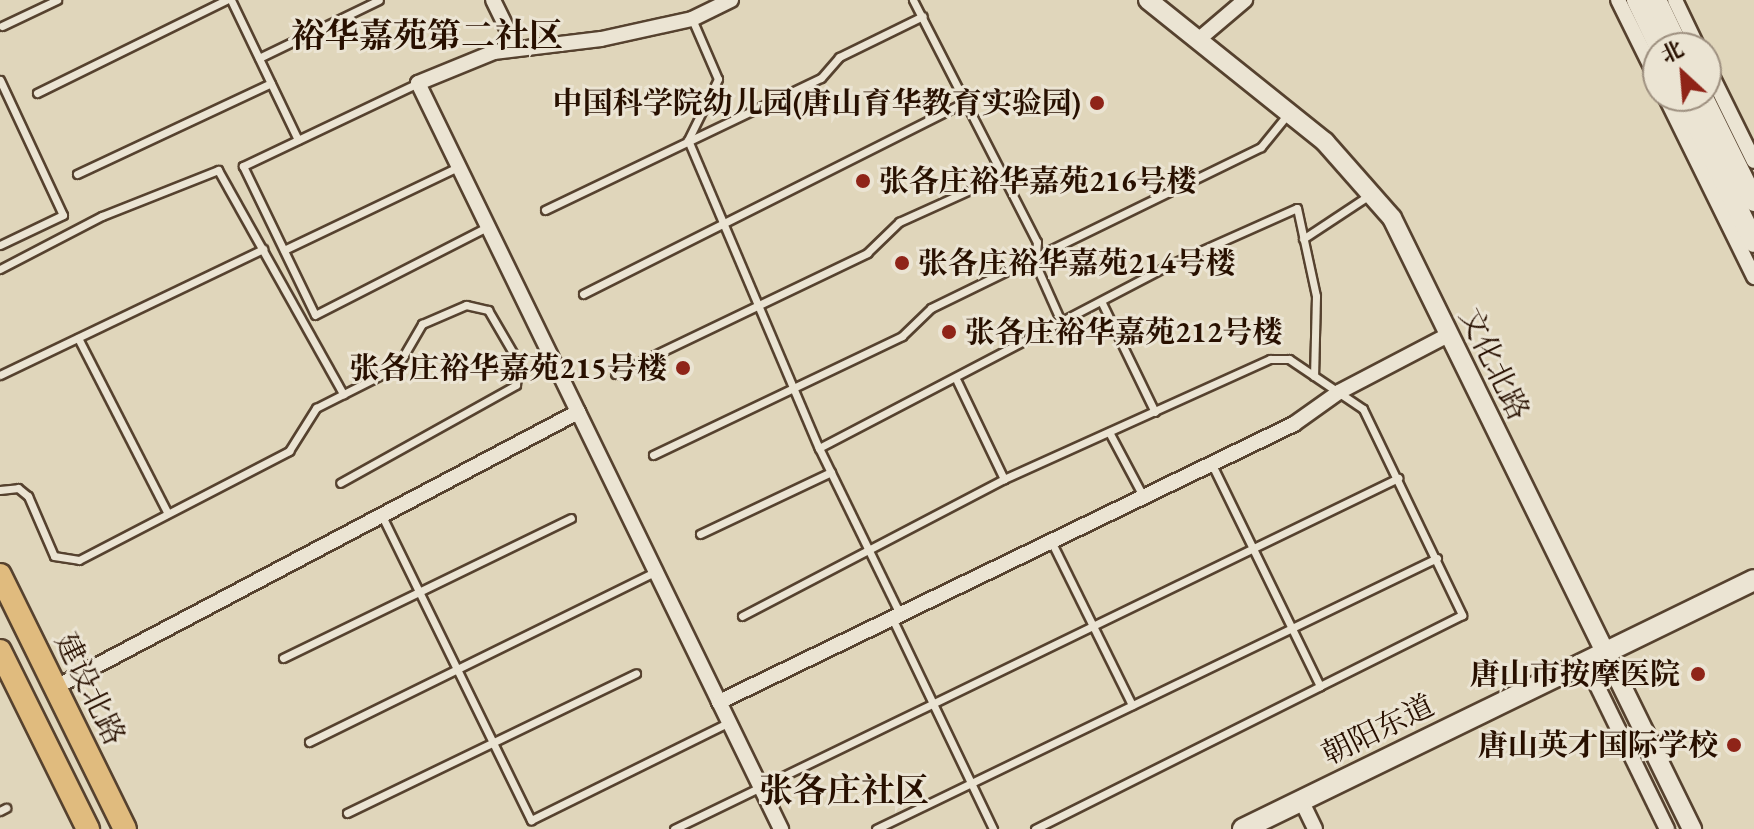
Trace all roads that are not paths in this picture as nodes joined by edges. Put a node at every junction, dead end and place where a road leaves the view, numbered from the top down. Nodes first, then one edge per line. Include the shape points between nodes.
1 (57, 0) edge
2 (229, 0) edge
3 (379, 0) edge
4 (493, 0) edge
5 (731, 0) edge
6 (913, 0) edge
7 (1148, 0) edge
8 (1245, 0) edge
9 (1618, 0) edge
10 (1637, 0) edge
11 (1656, 0) edge
12 (1675, 0) edge
13 (923, 16) junction
14 (692, 19) junction
15 (2, 26) dead end
16 (1652, 32) edge
17 (1671, 32) edge
18 (1690, 32) edge
19 (1198, 40) junction
20 (516, 47) junction
21 (1642, 49) edge
22 (259, 58) junction
23 (0, 80) edge
24 (271, 83) junction
25 (418, 83) junction
26 (37, 93) dead end
27 (1722, 96) edge
28 (967, 101) junction
29 (1673, 112) edge
30 (1691, 112) edge
31 (1710, 112) edge
32 (1289, 113) junction
33 (298, 140) junction
34 (688, 140) junction
35 (1754, 161) edge
36 (458, 167) junction
37 (77, 174) dead end
38 (1003, 175) junction
39 (1374, 192) junction
40 (1754, 201) edge
41 (545, 210) dead end
42 (724, 224) junction
43 (487, 227) junction
44 (1303, 239) junction
45 (1754, 242) edge
46 (0, 245) edge
47 (263, 249) junction
48 (284, 250) junction
49 (1035, 263) junction
50 (0, 269) edge
51 (1754, 277) edge
52 (583, 294) dead end
53 (1102, 303) junction
54 (759, 306) junction
55 (1063, 326) junction
56 (1448, 335) junction
57 (78, 338) junction
58 (615, 374) dead end
59 (0, 375) edge
60 (1314, 376) junction
61 (957, 381) junction
62 (794, 386) junction
63 (1339, 392) junction
64 (343, 394) junction
65 (578, 412) junction
66 (1155, 412) junction
67 (1109, 432) junction
68 (819, 448) junction
69 (653, 455) dead end
70 (1211, 463) junction
71 (831, 472) junction
72 (1398, 478) junction
73 (1004, 479) junction
74 (340, 483) dead end
75 (0, 490) edge
76 (1143, 496) junction
77 (167, 512) junction
78 (381, 514) junction
79 (571, 518) dead end
80 (700, 534) dead end
81 (1051, 541) junction
82 (1253, 549) junction
83 (871, 553) junction
84 (1437, 558) junction
85 (655, 572) junction
86 (0, 575) edge
87 (1754, 580) edge
88 (420, 592) junction
89 (742, 616) dead end
90 (896, 616) junction
91 (1093, 626) junction
92 (1292, 628) junction
93 (0, 651) edge
94 (283, 658) dead end
95 (1594, 658) junction
96 (457, 668) junction
97 (636, 673) dead end
98 (1320, 686) junction
99 (56, 687) junction
100 (719, 702) junction
101 (933, 704) junction
102 (1132, 705) junction
103 (729, 722) junction
104 (309, 742) dead end
105 (493, 742) junction
106 (971, 783) junction
107 (761, 787) junction
108 (1301, 800) junction
109 (347, 813) dead end
110 (531, 820) junction
111 (88, 829) edge
112 (125, 829) edge
113 (539, 829) edge
114 (674, 829) edge
115 (781, 829) edge
116 (876, 829) edge
117 (993, 829) edge
118 (1035, 829) edge
119 (1243, 829) edge
120 (1315, 829) edge
121 (1667, 829) edge
122 (1692, 829) edge

1 - 15 lane
2 - 22 lane
2 - 26 lane
3 - 22 lane
4 - 20 street
5 - 14 street
6 - 13 lane
7 - 19 street, 文化北路
8 - 19 street
9 - 21 street
10 - 16 main road
11 - 17 main road
12 - 18 street
13 - 28 lane
13 - 34 lane via 839,57 821,78
14 - 20 street via 574,44
14 - 34 lane via 718,79
19 - 32 street, 文化北路
20 - 25 street
22 - 24 lane
23 - 46 lane via 63,215
24 - 33 lane
24 - 37 lane
25 - 33 lane
25 - 36 street
27 - 35 street
28 - 38 lane
28 - 42 lane
29 - 51 street
30 - 45 main road
31 - 40 main road
32 - 39 street, 文化北路
32 - 49 lane via 1261,147 1158,193
33 - 48 lane via 243,166
34 - 41 lane
34 - 42 lane
36 - 43 street
36 - 48 lane
38 - 49 lane via 1037,242
38 - 54 lane via 899,222 867,253
39 - 44 lane
39 - 56 street, 文化北路
42 - 52 lane
42 - 54 lane
43 - 48 lane via 315,315
43 - 65 street
44 - 53 lane via 1297,208
44 - 60 lane via 1316,296
47 - 50 lane via 218,170 102,216
47 - 57 lane
47 - 64 lane
49 - 55 lane
49 - 62 lane via 931,308 902,336
53 - 55 lane
53 - 66 lane
54 - 58 lane
54 - 62 lane
55 - 61 lane
56 - 63 street
56 - 95 street, 文化北路
57 - 59 lane
57 - 77 lane
60 - 63 lane
60 - 66 lane via 1289,359 1270,359
61 - 68 lane
61 - 73 lane
62 - 68 lane
62 - 69 lane
63 - 70 street via 1294,424
63 - 72 lane via 1363,409
64 - 74 lane via 397,367 422,324 473,304 493,316 521,370 512,389
64 - 77 lane via 308,416 289,451
65 - 78 street
65 - 85 street
66 - 67 lane
67 - 73 lane
67 - 76 lane
68 - 71 lane
70 - 76 street
70 - 82 lane
71 - 80 lane
71 - 83 lane
72 - 82 lane
72 - 84 lane
73 - 83 lane
75 - 77 lane via 18,488 28,496 54,556 69,562
76 - 81 street
78 - 88 lane
78 - 99 street
79 - 88 lane
81 - 90 street
81 - 91 lane
82 - 91 lane
82 - 92 lane
83 - 89 lane
83 - 90 lane
84 - 92 lane
84 - 98 lane via 1462,615
85 - 96 lane
85 - 100 street
86 - 99 main road, 建设北路
87 - 95 main road, 朝阳东道
88 - 94 lane
88 - 96 lane
90 - 100 street
90 - 101 lane
91 - 101 lane
91 - 102 lane
92 - 98 lane
92 - 102 lane
93 - 111 main road
95 - 108 main road, 朝阳东道
95 - 121 street
95 - 122 street, 文化北路
96 - 104 lane
96 - 105 lane
97 - 105 lane
98 - 118 lane
99 - 112 main road, 建设北路
100 - 103 street
101 - 106 lane
101 - 107 lane
102 - 106 lane
103 - 107 street
103 - 110 lane
105 - 109 lane
105 - 110 lane
106 - 116 lane
106 - 117 lane
107 - 114 lane
107 - 115 street
108 - 119 main road, 朝阳东道
108 - 120 street
110 - 113 lane

